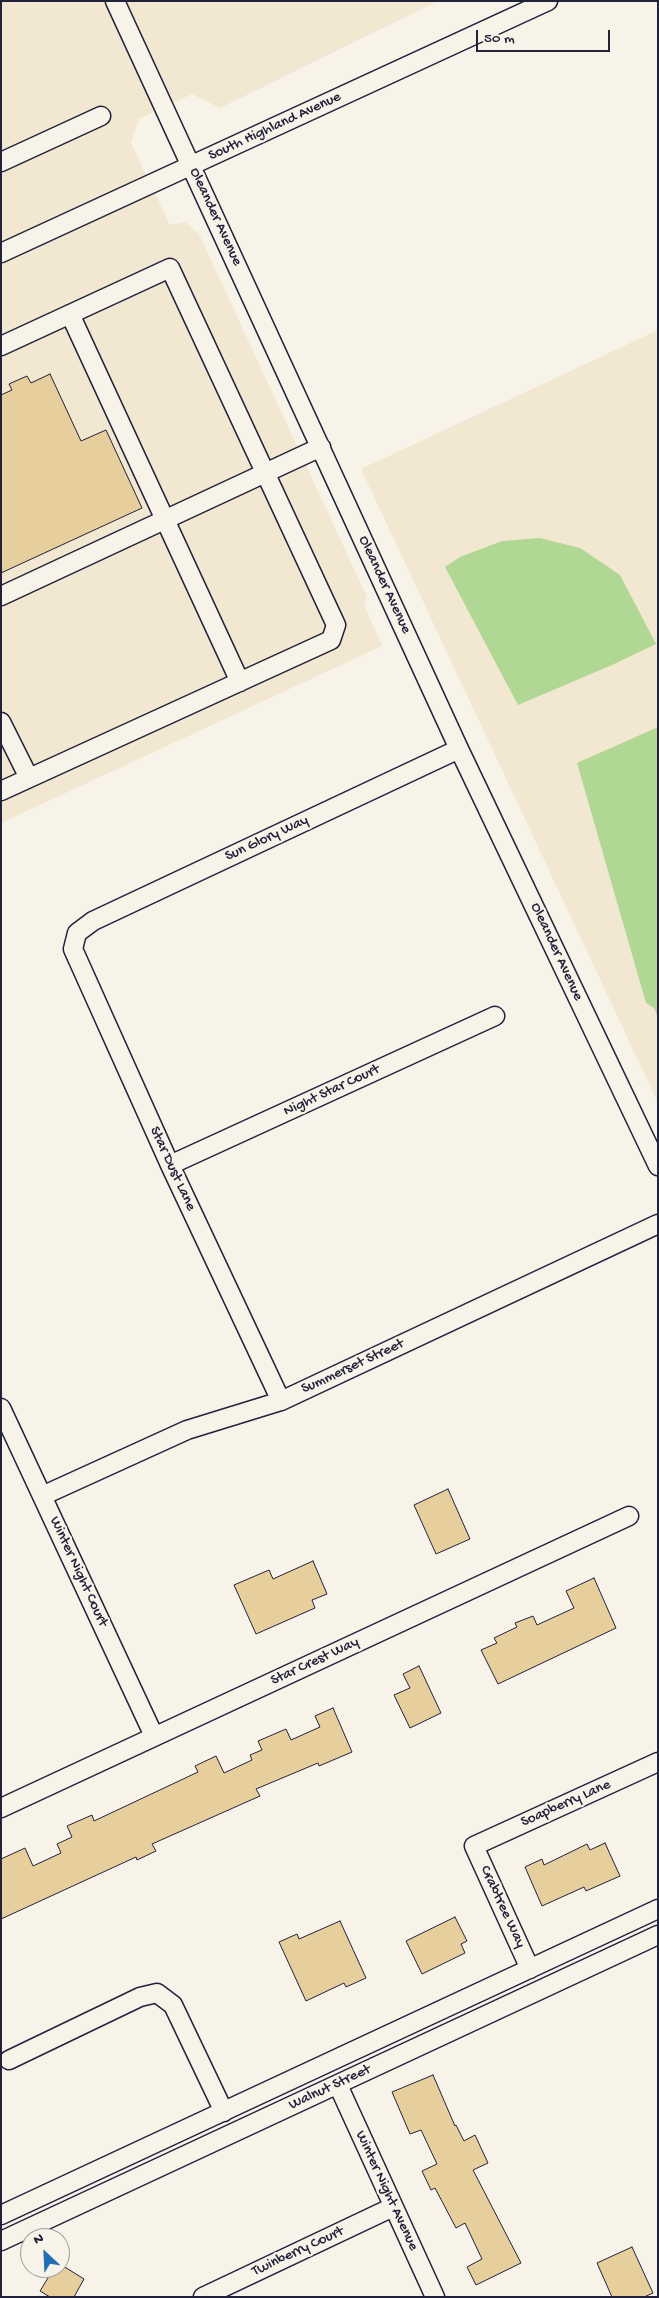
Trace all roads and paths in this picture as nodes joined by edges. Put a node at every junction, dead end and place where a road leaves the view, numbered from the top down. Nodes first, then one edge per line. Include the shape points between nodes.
1 (115, 1) edge
2 (548, 1) edge
3 (101, 116) dead end
4 (1, 162) edge
5 (192, 166) junction
6 (1, 253) edge
7 (70, 314) junction
8 (1, 346) edge
9 (321, 447) junction
10 (266, 473) junction
11 (164, 520) junction
12 (1, 596) edge
13 (240, 682) junction
14 (1, 722) edge
15 (459, 749) junction
16 (29, 778) junction
17 (1, 790) edge
18 (77, 933) joint
19 (495, 1016) dead end
20 (654, 1147) edge
21 (170, 1166) junction
22 (658, 1166) edge
23 (658, 1224) edge
24 (281, 1401) junction
25 (1, 1408) edge
26 (42, 1496) junction
27 (629, 1516) dead end
28 (154, 1736) junction
29 (658, 1762) edge
30 (1, 1808) edge
31 (474, 1846) joint
32 (658, 1909) edge
33 (658, 1935) edge
34 (530, 1968) junction
35 (9, 2060) dead end
36 (338, 2085) junction
37 (224, 2112) junction
38 (393, 2207) junction
39 (1, 2215) edge
40 (1, 2241) edge
41 (203, 2297) edge
42 (435, 2297) edge

1 - 5 street, Oleander Avenue
2 - 5 street, South Highland Avenue
3 - 4 street
5 - 6 street, South Highland Avenue
5 - 9 street, Oleander Avenue
7 - 8 street
7 - 10 street via 170,268
7 - 11 street
9 - 10 street
9 - 15 street, Oleander Avenue
10 - 11 street
10 - 13 street via 336,625 331,640
11 - 12 street
11 - 13 street
13 - 16 street
14 - 16 street
15 - 18 street, Sun Glory Way via 93,921
15 - 20 street, Oleander Avenue
16 - 17 street
18 - 21 street, Star Dust Lane via 73,949
19 - 21 street, Night Star Court
20 - 22 street, Oleander Avenue
21 - 24 street, Star Dust Lane
23 - 24 street, Summerset Street
24 - 26 street, Summerset Street via 188,1430
25 - 26 street, Winter Night Court
26 - 28 street, Winter Night Court
27 - 28 street, Star Crest Way
28 - 30 street, Star Crest Way
29 - 31 street, Soapberry Lane
31 - 34 street, Crabtree Way
32 - 34 street, Walnut Street
33 - 36 street, Walnut Street
34 - 37 street, Walnut Street
35 - 37 street via 140,1997 157,1994 173,2005
36 - 38 street, Winter Night Avenue
36 - 40 street, Walnut Street
37 - 39 street, Walnut Street
38 - 41 street, Twinberry Court
38 - 42 street, Winter Night Avenue

